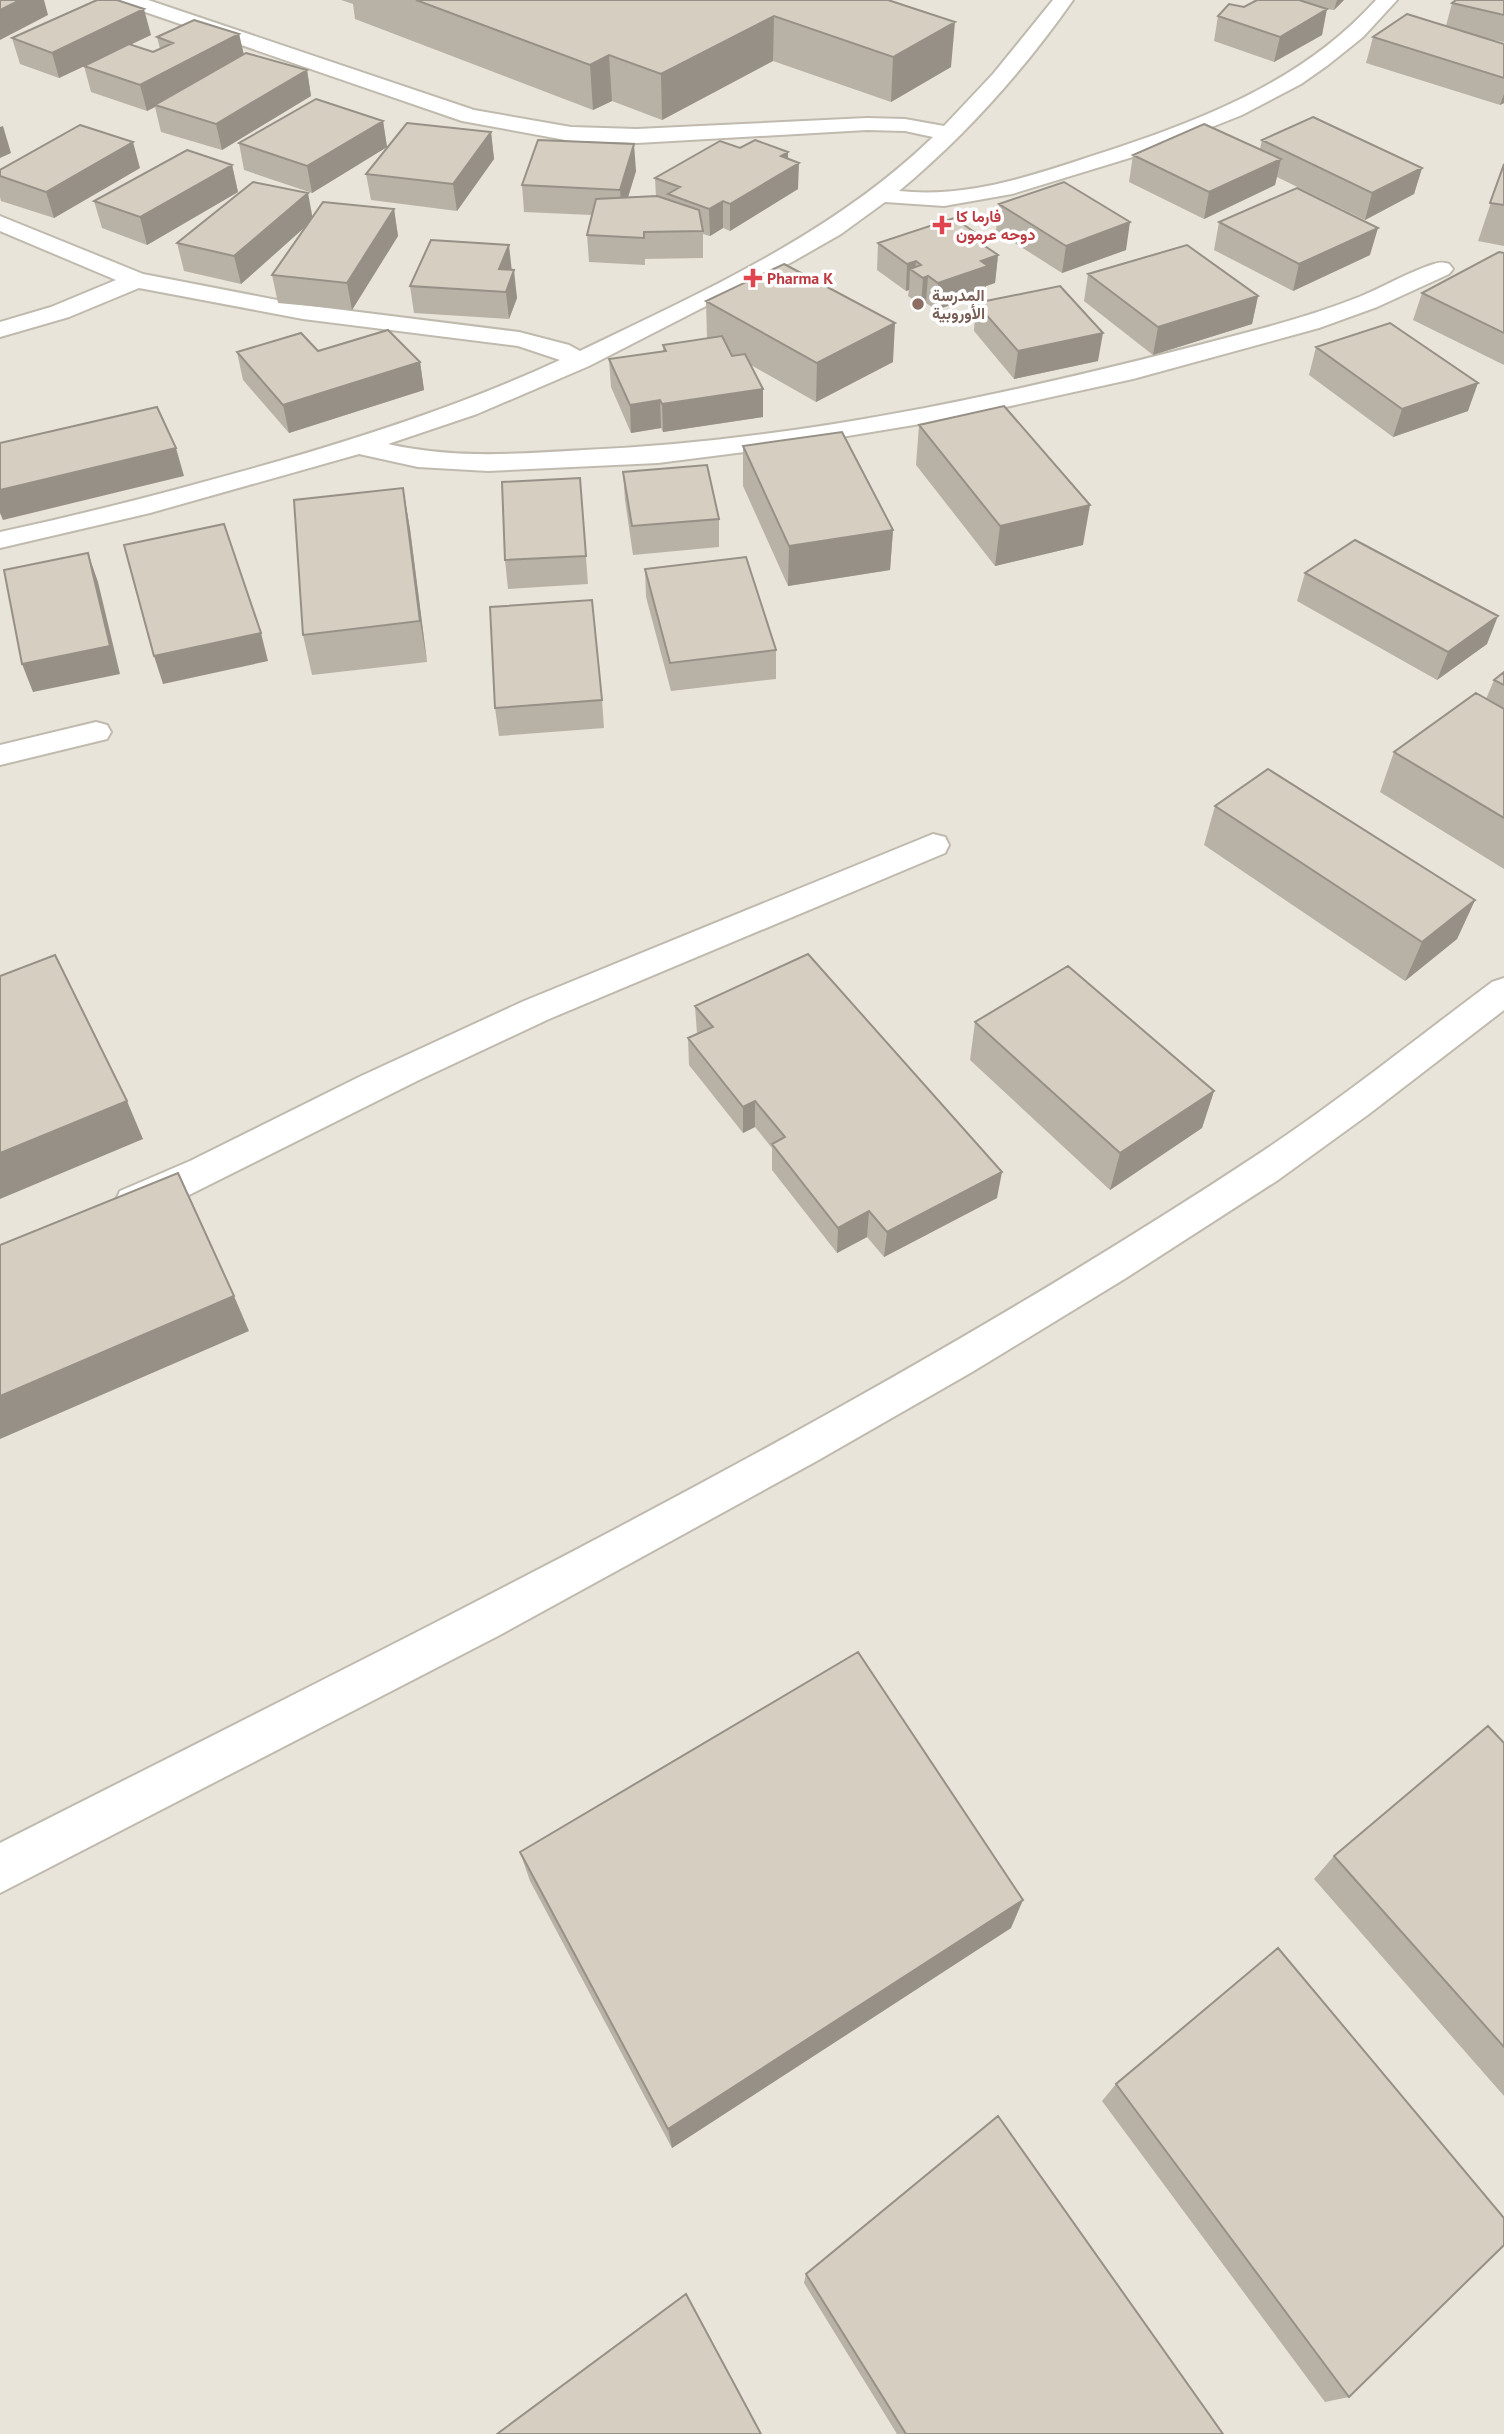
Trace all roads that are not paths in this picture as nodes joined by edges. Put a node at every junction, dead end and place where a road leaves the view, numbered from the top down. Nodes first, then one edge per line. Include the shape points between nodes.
1 (129, 0) edge
2 (1063, 0) edge
3 (1387, 0) edge
4 (947, 133) junction
5 (880, 195) junction
6 (0, 223) edge
7 (1441, 269) dead end
8 (137, 280) junction
9 (0, 330) edge
10 (580, 360) junction
11 (360, 446) junction
12 (0, 540) edge
13 (96, 732) dead end
14 (0, 755) edge
15 (933, 845) dead end
16 (1504, 991) edge
17 (106, 1212) edge
18 (0, 1869) edge

1 - 4 street via 442,108 533,129 637,136 886,124
2 - 4 street via 980,101
3 - 5 street via 1358,32 1319,62 1183,132 1049,177 973,195 927,200
4 - 5 street
5 - 10 street via 783,258
6 - 8 street
7 - 11 street via 1310,323 1133,371 956,410 775,440 604,459 488,463 418,459
8 - 9 street via 60,312
8 - 10 street via 303,312 519,339
10 - 11 street via 492,399
11 - 12 street via 150,505
13 - 14 street
15 - 17 street via 589,987 405,1070 228,1162
16 - 18 street via 1354,1107 1266,1168 928,1377 718,1494

